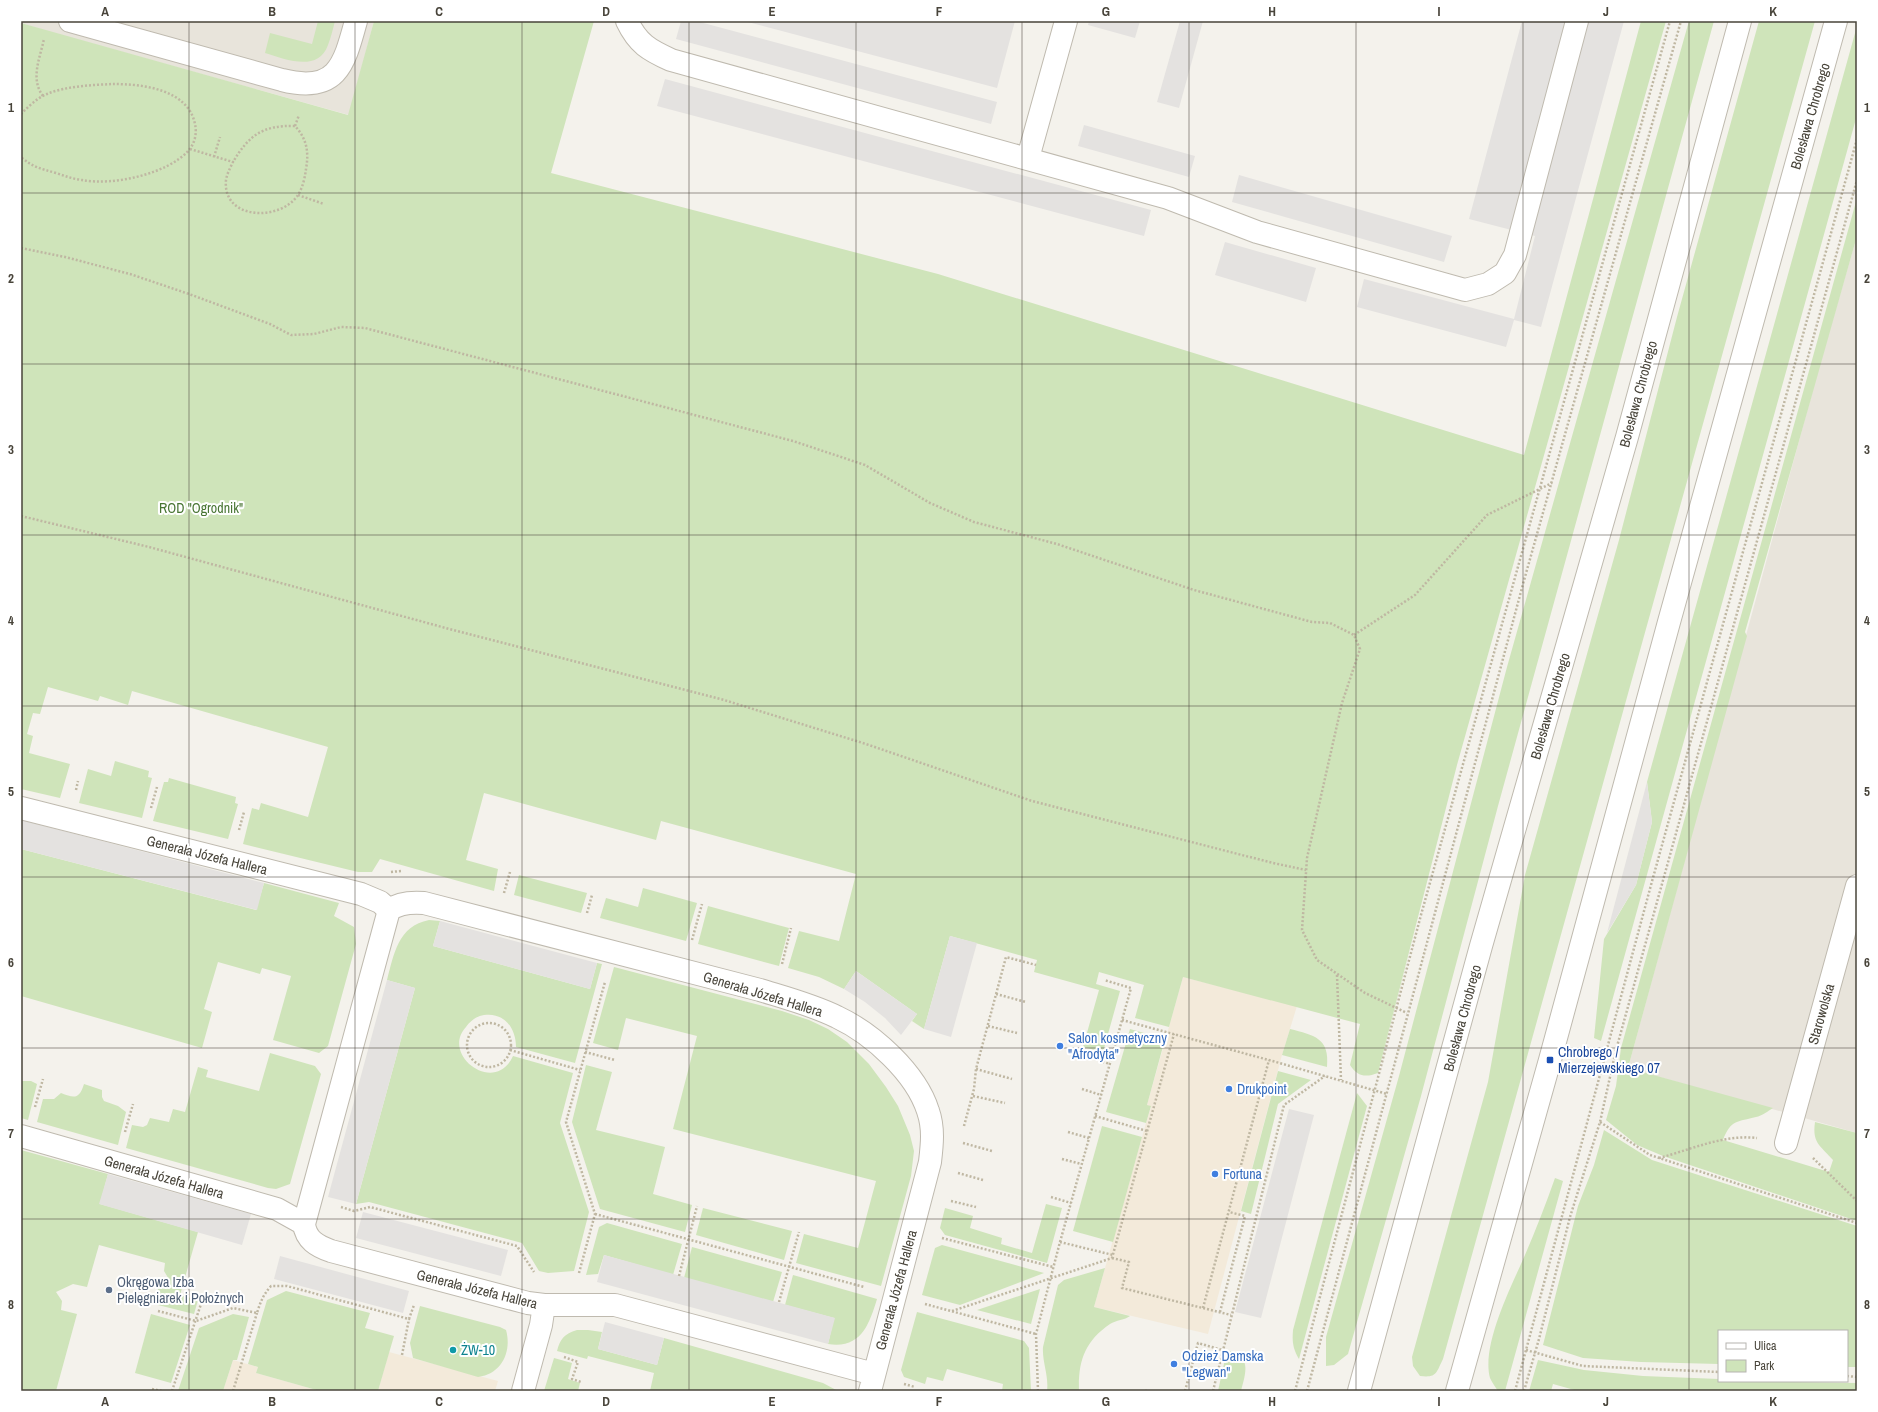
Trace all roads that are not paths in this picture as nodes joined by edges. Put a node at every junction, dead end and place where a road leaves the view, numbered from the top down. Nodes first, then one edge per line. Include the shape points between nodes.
1 (70, 21) edge
2 (356, 21) edge
3 (627, 21) edge
4 (1066, 21) edge
5 (1577, 21) edge
6 (1740, 21) edge
7 (1836, 21) edge
8 (1028, 158) junction
9 (21, 808) edge
10 (1857, 886) edge
11 (389, 910) junction
12 (21, 1136) edge
13 (1786, 1143) dead end
14 (304, 1224) junction
15 (544, 1305) junction
16 (872, 1383) edge
17 (523, 1391) edge
18 (1359, 1391) edge
19 (1457, 1391) edge

1 - 2 street via 304,84 323,80 341,67
3 - 8 street via 634,35 649,50 671,60
4 - 8 street
5 - 8 street via 1515,255 1505,273 1488,284 1465,290 1257,232 1168,198
6 - 18 street, Bolesława Chrobrego
7 - 19 street, Bolesława Chrobrego
9 - 11 street, Generała Józefa Hallera via 361,894 380,902
10 - 13 street, Starowolska
11 - 14 street
11 - 16 street, Generała Józefa Hallera via 403,904 424,903 760,990 807,1004 838,1017 880,1045 918,1089 929,1113 932,1145 930,1162
12 - 14 street, Generała Józefa Hallera via 277,1210
14 - 15 street, Generała Józefa Hallera via 309,1239 331,1251
15 - 16 street, Generała Józefa Hallera via 615,1305
15 - 17 street

